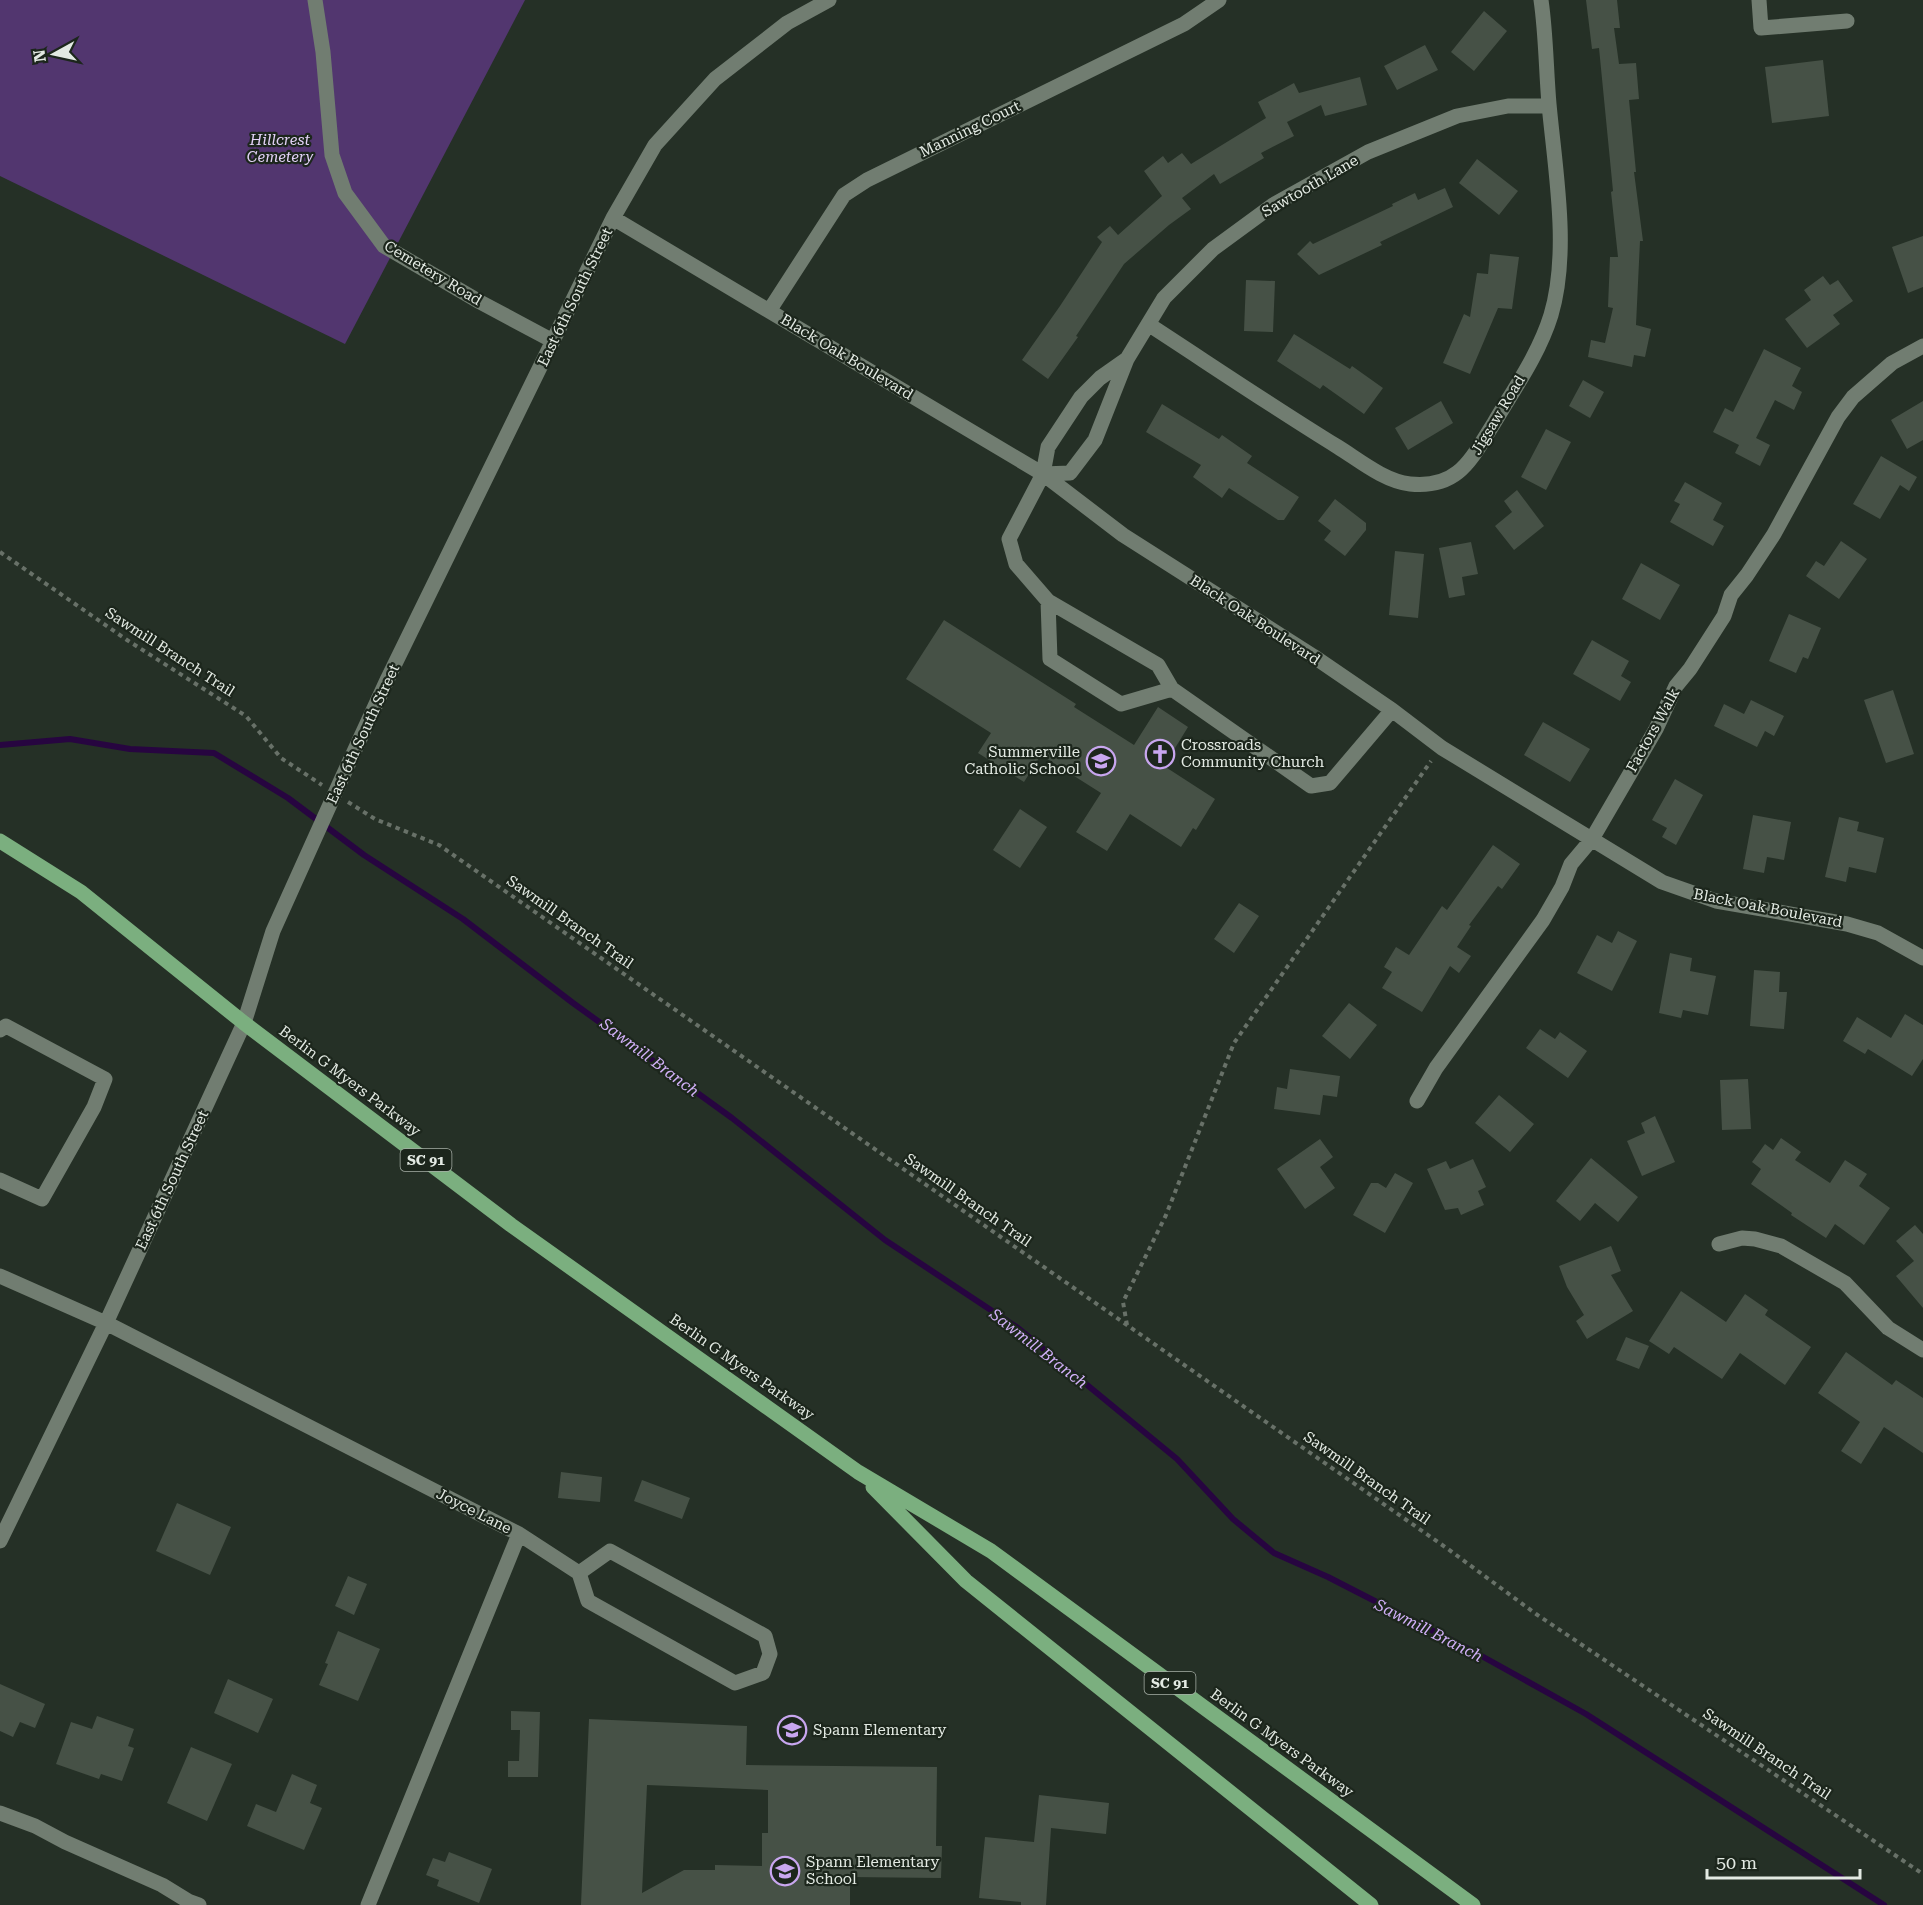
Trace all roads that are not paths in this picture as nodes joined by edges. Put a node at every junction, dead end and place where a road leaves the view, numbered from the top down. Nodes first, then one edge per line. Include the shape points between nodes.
1 (315, 0) edge
2 (829, 0) edge
3 (1219, 0) edge
4 (1541, 0) edge
5 (1759, 0) edge
6 (1847, 21) dead end
7 (1549, 106) junction
8 (613, 218) junction
9 (769, 311) junction
10 (1148, 324) junction
11 (553, 340) junction
12 (1923, 346) edge
13 (1127, 359) junction
14 (1042, 474) junction
15 (1048, 601) junction
16 (1172, 689) junction
17 (1392, 710) junction
18 (1592, 839) junction
19 (0, 841) edge
20 (1923, 958) edge
21 (244, 1023) junction
22 (0, 1030) edge
23 (1417, 1101) dead end
24 (0, 1180) edge
25 (1719, 1244) dead end
26 (0, 1276) edge
27 (106, 1323) junction
28 (1923, 1350) edge
29 (858, 1472) junction
30 (519, 1534) junction
31 (0, 1541) edge
32 (579, 1573) junction
33 (0, 1813) edge
34 (199, 1905) edge
35 (368, 1905) edge
36 (1371, 1905) edge
37 (1473, 1905) edge

1 - 11 street, Cemetery Road via 332,154 345,193 384,246
2 - 8 street, East 6th South Street via 787,23 715,79 656,145
3 - 9 street, Manning Court via 1184,24 867,180 844,195
4 - 7 street, Jigsaw Road
5 - 6 street via 1761,28
7 - 10 street, Sawtooth Lane via 1508,106 1457,116 1368,152 1273,205 1213,249 1164,298
7 - 10 street, Jigsaw Road via 1559,246 1557,290 1551,314 1543,338 1520,379 1470,462 1452,479 1409,484 1385,477
8 - 9 street, Black Oak Boulevard
8 - 11 street, East 6th South Street
9 - 14 street, Black Oak Boulevard
10 - 13 street, Sawtooth Lane
11 - 21 street, East 6th South Street via 303,863 273,931
12 - 18 street, Factors Walk via 1892,363 1838,417 1774,534 1731,595 1724,616 1676,686 1656,729
13 - 14 street, Sawtooth Lane via 1081,397 1048,447
13 - 14 street, Sawtooth Lane via 1095,440 1070,473
14 - 15 street via 1009,539 1016,564
14 - 17 street, Black Oak Boulevard via 1123,535
15 - 16 street via 1158,665
15 - 16 street via 1050,659 1121,704
16 - 17 street via 1311,786 1329,783
17 - 18 street, Black Oak Boulevard via 1442,748
18 - 20 street, Black Oak Boulevard via 1662,882 1686,892 1847,924 1878,933
18 - 23 street, Factors Walk via 1571,864 1543,921 1436,1068
19 - 21 main road, Berlin G Myers Parkway / SC 91 via 81,892
21 - 27 street, East 6th South Street
21 - 29 main road, Berlin G Myers Parkway / SC 91 via 511,1225
22 - 24 street via 6,1026 105,1079 94,1107 42,1199
25 - 28 street via 1742,1238 1781,1246 1845,1283 1888,1328
26 - 27 street, Joyce Lane
27 - 30 street, Joyce Lane
27 - 31 street, East 6th South Street
29 - 36 main road, Berlin G Myers Parkway / SC 91 via 966,1581
29 - 37 main road, Berlin G Myers Parkway / SC 91 via 991,1551
30 - 32 street
30 - 35 street, Joyce Lane
32 - 32 street via 588,1601 735,1683 763,1673 770,1654 765,1636 610,1551
33 - 34 street

